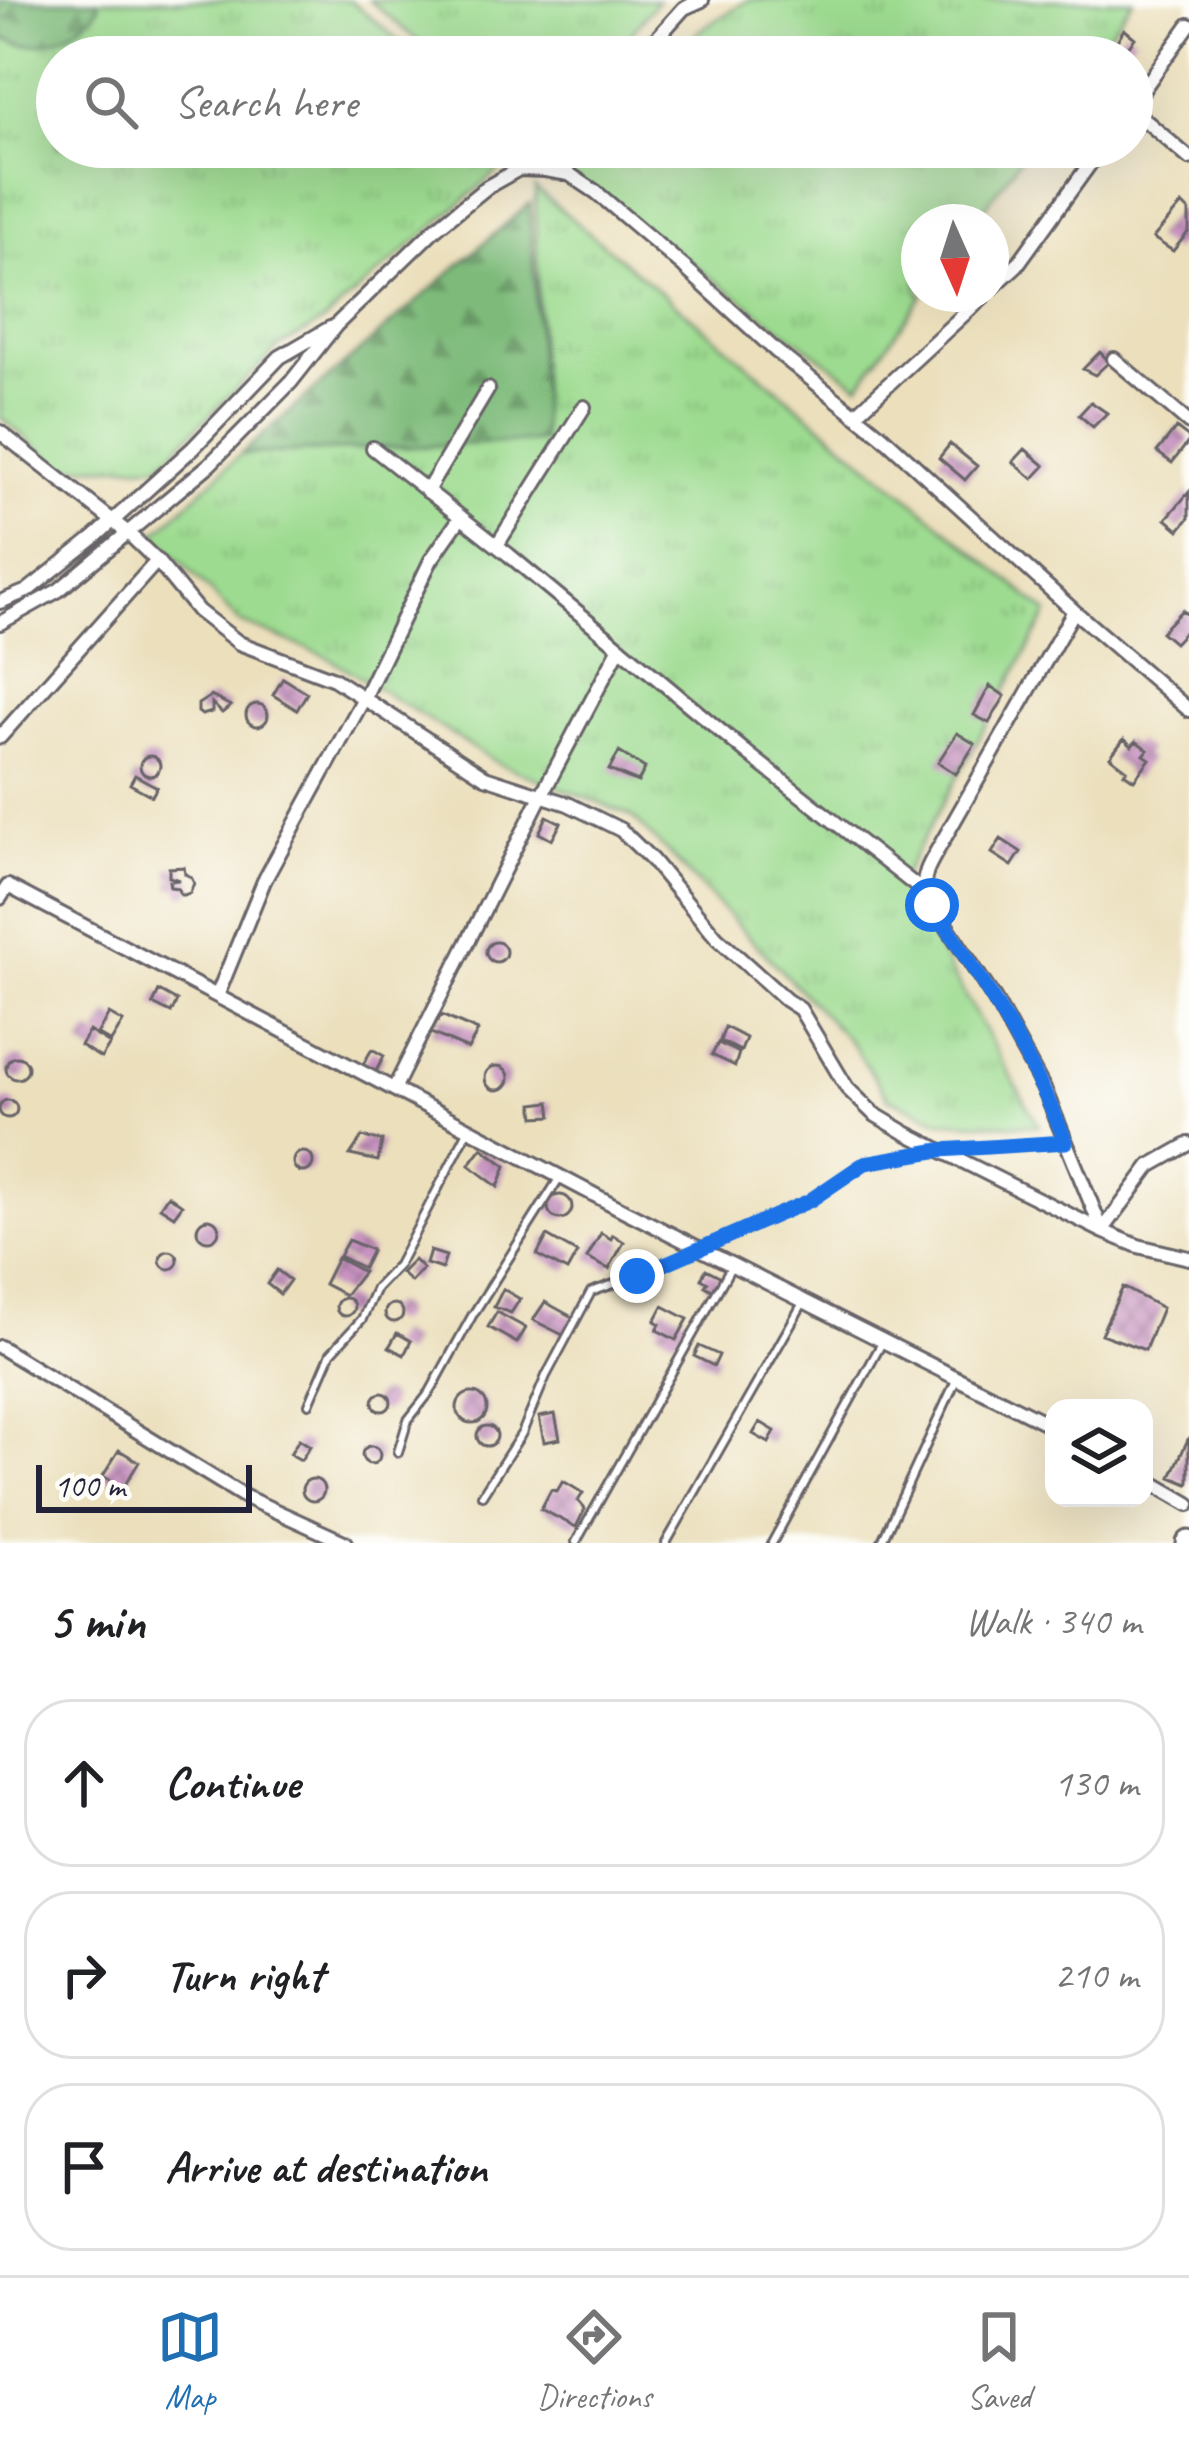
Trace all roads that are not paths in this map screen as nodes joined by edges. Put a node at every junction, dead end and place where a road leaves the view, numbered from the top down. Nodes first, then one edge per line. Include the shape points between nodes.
1 (702, 0) edge
2 (1189, 26) edge
3 (659, 36) edge
4 (1153, 77) edge
5 (1153, 126) edge
6 (1189, 158) edge
7 (1087, 168) edge
8 (545, 170) joint
9 (1009, 272) edge
10 (966, 312) edge
11 (336, 325) junction
12 (1114, 359) dead end
13 (488, 388) dead end
14 (584, 407) dead end
15 (855, 415) junction
16 (1189, 423) edge
17 (0, 432) edge
18 (373, 448) dead end
19 (427, 491) junction
20 (461, 517) junction
21 (112, 521) junction
22 (128, 533) junction
23 (497, 545) junction
24 (157, 561) junction
25 (0, 602) edge
26 (1074, 611) junction
27 (0, 623) edge
28 (620, 647) junction
29 (364, 698) junction
30 (1189, 710) edge
31 (0, 737) edge
32 (541, 796) junction
33 (925, 893) junction
34 (0, 898) edge
35 (217, 996) junction
36 (394, 1089) junction
37 (469, 1129) junction
38 (1066, 1142) junction
39 (1189, 1144) edge
40 (940, 1150) junction
41 (560, 1177) junction
42 (1102, 1231) junction
43 (698, 1248) junction
44 (1189, 1258) edge
45 (732, 1265) junction
46 (804, 1301) junction
47 (883, 1340) junction
48 (0, 1347) edge
49 (958, 1378) junction
50 (309, 1404) dead end
51 (1045, 1422) edge
52 (398, 1452) dead end
53 (1153, 1483) edge
54 (482, 1496) dead end
55 (1189, 1504) edge
56 (576, 1542) edge
57 (346, 1543) edge
58 (666, 1543) edge
59 (772, 1543) edge
60 (881, 1543) edge

1 - 3 street
2 - 4 street
5 - 6 street
7 - 9 street
8 - 11 street via 519,170 487,187
8 - 15 street via 596,192
10 - 15 street
11 - 21 street via 280,357
11 - 22 street via 226,448
12 - 16 street
13 - 19 street
14 - 23 street
15 - 26 street
17 - 21 street
18 - 19 street
19 - 20 street
20 - 23 street
20 - 29 street via 431,560
21 - 22 street
21 - 25 street via 27,591
22 - 24 street
22 - 27 street via 59,590
23 - 28 street
24 - 29 street via 198,611 239,643
24 - 31 street
26 - 30 street
26 - 33 street via 925,872
28 - 32 street
28 - 33 street
29 - 32 street via 485,778
29 - 35 street via 264,881
32 - 36 street
32 - 40 street via 621,830 717,938 800,1009 847,1088 874,1114
33 - 38 street via 995,1000
34 - 35 street via 8,886
35 - 36 street
36 - 37 street
37 - 41 street
37 - 50 lane via 398,1265 331,1353
38 - 40 lane
38 - 42 street
39 - 42 street via 1150,1166
40 - 42 street
40 - 43 lane via 865,1163 809,1201
41 - 43 street
41 - 52 lane via 409,1420
42 - 44 street
43 - 45 street
43 - 54 lane via 591,1292
45 - 46 street
45 - 56 lane
46 - 47 street
46 - 58 lane
47 - 49 street
47 - 59 lane
48 - 57 street via 244,1497
49 - 51 street
49 - 60 lane
53 - 55 street

